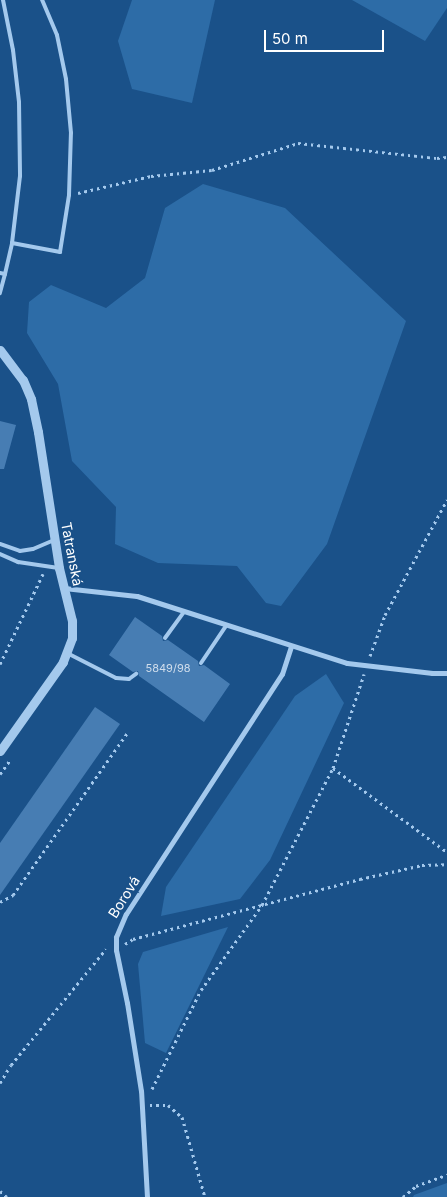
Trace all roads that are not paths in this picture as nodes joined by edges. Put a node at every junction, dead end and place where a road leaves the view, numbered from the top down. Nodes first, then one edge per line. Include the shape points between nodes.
1 (3, 0) edge
2 (42, 0) edge
3 (12, 243) junction
4 (2, 273) edge
5 (0, 293) edge
6 (0, 350) edge
7 (54, 540) junction
8 (0, 544) edge
9 (0, 554) edge
10 (59, 568) junction
11 (64, 588) junction
12 (184, 612) junction
13 (226, 626) junction
14 (165, 638) dead end
15 (291, 647) junction
16 (67, 653) junction
17 (201, 663) dead end
18 (447, 673) edge
19 (136, 674) dead end
20 (0, 751) edge
21 (147, 1197) edge

1 - 3 lane via 19,102 20,176
2 - 3 lane via 57,35 66,79 71,133 70,195 60,252
3 - 4 lane
4 - 5 lane
6 - 7 street, Tatranská via 23,380 31,399
7 - 8 lane via 20,551
7 - 10 street, Tatranská
9 - 10 lane via 18,562
10 - 11 street, Tatranská
11 - 12 street via 137,596
11 - 16 street, Tatranská via 72,622 72,638
12 - 13 street
12 - 14 lane
13 - 15 street
13 - 17 lane
15 - 18 street via 347,663
15 - 21 street, Borová via 282,674 126,914 116,936 142,1108
16 - 19 lane via 116,678 129,679
16 - 20 street, Tatranská

